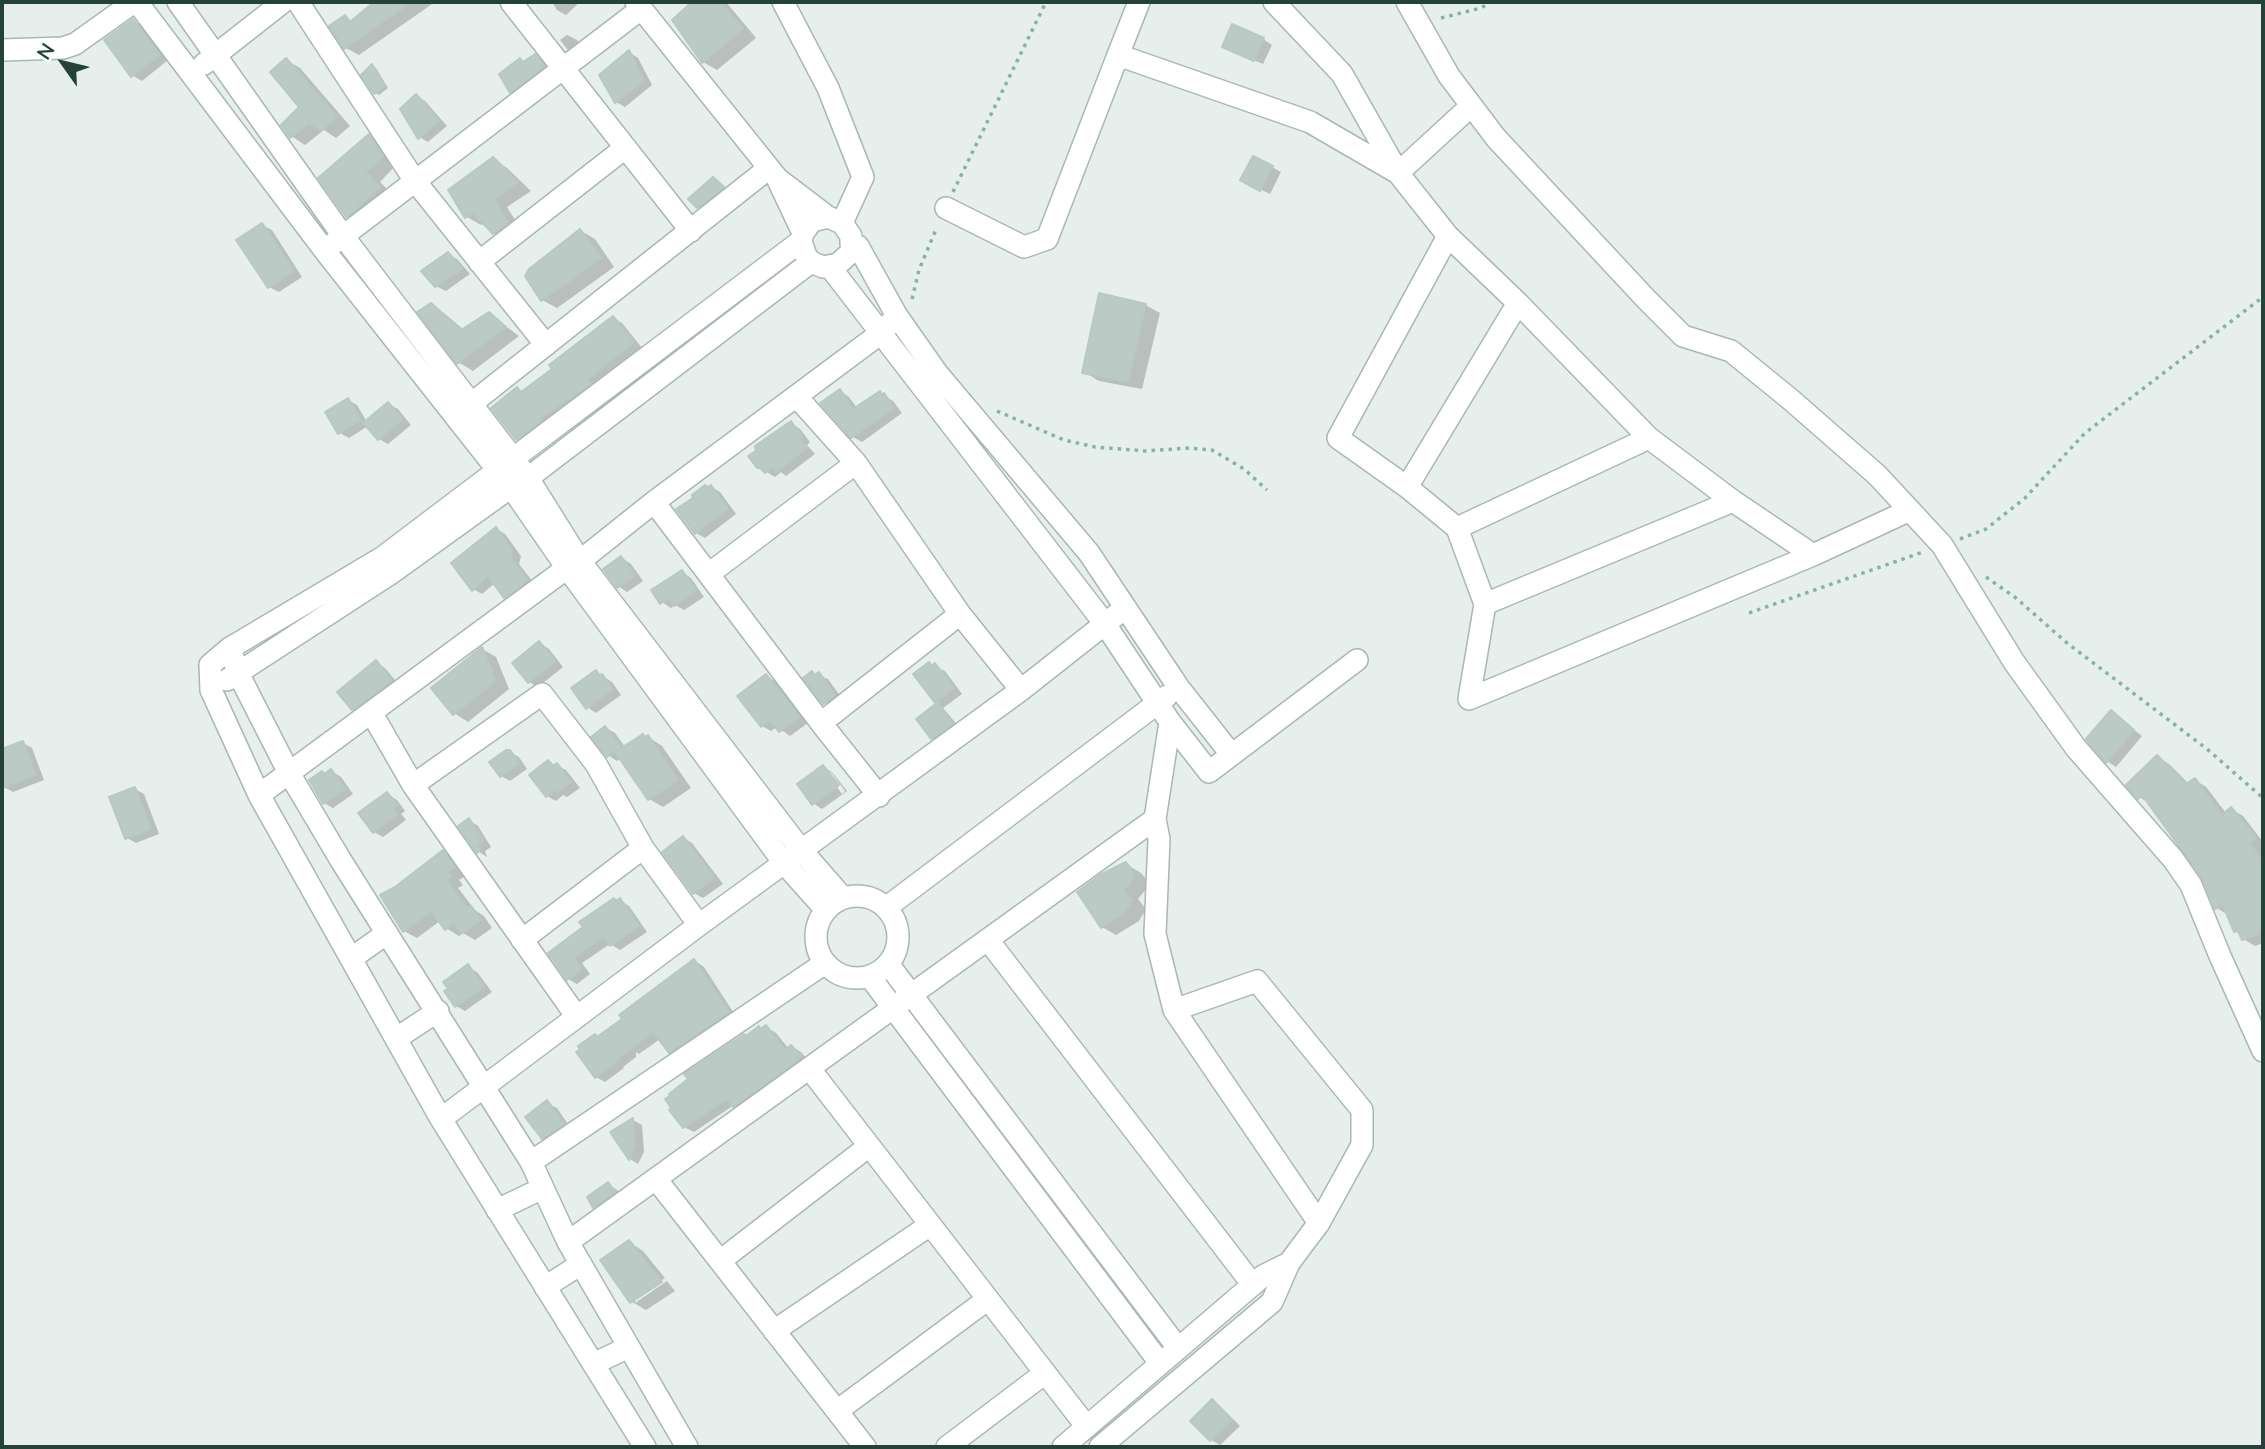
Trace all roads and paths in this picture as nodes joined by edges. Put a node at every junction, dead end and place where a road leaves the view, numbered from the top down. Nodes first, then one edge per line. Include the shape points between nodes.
1 (136, 2) edge
2 (177, 2) edge
3 (283, 2) edge
4 (298, 2) edge
5 (511, 2) edge
6 (783, 2) edge
7 (1046, 2) edge
8 (1139, 2) edge
9 (1274, 2) edge
10 (1407, 2) edge
11 (1491, 2) edge
12 (639, 6) edge
13 (1418, 24) junction
14 (2, 50) edge
15 (215, 55) junction
16 (1118, 55) junction
17 (562, 69) junction
18 (191, 74) junction
19 (1471, 106) junction
20 (625, 148) junction
21 (773, 173) junction
22 (1398, 173) junction
23 (415, 181) junction
24 (946, 208) junction
25 (835, 220) junction
26 (691, 230) junction
27 (343, 236) junction
28 (1448, 236) junction
29 (802, 237) junction
30 (858, 246) junction
31 (325, 251) junction
32 (479, 262) junction
33 (820, 264) junction
34 (2263, 297) edge
35 (1518, 303) junction
36 (905, 313) junction
37 (881, 333) junction
38 (546, 345) junction
39 (796, 396) junction
40 (471, 404) junction
41 (994, 410) dead end
42 (1649, 438) junction
43 (856, 463) junction
44 (512, 473) junction
45 (1407, 488) junction
46 (1267, 489) dead end
47 (1734, 501) junction
48 (654, 502) junction
49 (1910, 510) junction
50 (1457, 528) junction
51 (1942, 545) junction
52 (1813, 555) junction
53 (573, 564) junction
54 (709, 573) junction
55 (1485, 604) junction
56 (1125, 608) junction
57 (960, 614) junction
58 (1105, 624) junction
59 (230, 648) junction
60 (1357, 660) dead end
61 (237, 673) junction
62 (1179, 688) junction
63 (211, 690) junction
64 (1021, 690) junction
65 (1157, 703) junction
66 (371, 712) junction
67 (1170, 722) junction
68 (821, 723) junction
69 (1231, 754) junction
70 (289, 773) junction
71 (413, 785) junction
72 (259, 795) junction
73 (879, 796) junction
74 (1155, 819) junction
75 (643, 848) junction
76 (802, 851) junction
77 (340, 859) junction
78 (784, 863) junction
79 (309, 880) junction
80 (835, 904) junction
81 (887, 907) junction
82 (699, 925) junction
83 (387, 933) junction
84 (522, 940) junction
85 (988, 940) junction
86 (352, 958) junction
87 (825, 964) junction
88 (888, 965) junction
89 (870, 977) junction
90 (911, 995) junction
91 (893, 1008) junction
92 (1174, 1010) junction
93 (438, 1011) junction
94 (577, 1017) junction
95 (397, 1038) junction
96 (2263, 1051) edge
97 (809, 1069) junction
98 (485, 1086) junction
99 (441, 1119) junction
100 (869, 1146) junction
101 (531, 1162) junction
102 (656, 1179) junction
103 (543, 1188) junction
104 (497, 1210) junction
105 (1319, 1223) junction
106 (930, 1225) junction
107 (568, 1242) junction
108 (720, 1261) junction
109 (1289, 1263) junction
110 (581, 1264) junction
111 (1253, 1285) junction
112 (545, 1287) junction
113 (988, 1299) junction
114 (774, 1331) junction
115 (629, 1347) junction
116 (1178, 1348) junction
117 (1160, 1363) junction
118 (593, 1364) junction
119 (1045, 1373) junction
120 (837, 1411) junction
121 (676, 1427) junction
122 (1087, 1427) junction
123 (645, 1447) edge
124 (687, 1447) edge
125 (865, 1447) edge
126 (947, 1447) edge
127 (1063, 1447) edge
128 (1100, 1447) edge

1 - 14 street via 75,44
1 - 18 street
2 - 15 street
3 - 15 street
4 - 23 street
5 - 17 street
6 - 25 street via 828,88 863,177
7 - 24 path
8 - 16 street
9 - 22 street via 1342,74
10 - 13 street
11 - 13 path
12 - 17 street
12 - 21 street
13 - 19 street
15 - 18 street
15 - 27 street
16 - 22 street via 1310,122
16 - 24 street via 1047,239 1024,247
17 - 20 street
17 - 23 street
18 - 31 street
19 - 22 street
19 - 49 street via 1683,336 1731,351 1877,475
20 - 26 street
20 - 32 street
21 - 25 street
21 - 26 street
21 - 29 street
22 - 28 street
23 - 27 street
23 - 32 street
24 - 36 path
25 - 29 street via 812,221
25 - 30 street via 851,236 851,244
26 - 38 street
27 - 31 street
27 - 40 street
28 - 35 street
28 - 45 street via 1338,438
29 - 33 street via 806,256
29 - 44 street
30 - 33 street via 838,264
30 - 36 street
31 - 44 street
32 - 38 street
33 - 37 street
33 - 44 street
34 - 51 path via 2085,433 2025,498 1986,529
35 - 42 street
35 - 45 street
36 - 37 street
36 - 56 street via 937,373 1089,553
37 - 39 street
37 - 58 street
38 - 40 street
39 - 43 street
39 - 48 street
40 - 44 street
41 - 46 path via 1064,440 1095,447 1212,450
42 - 47 street
42 - 50 street
43 - 54 street
43 - 57 street
44 - 53 street
44 - 59 street
44 - 61 street via 390,574
45 - 50 street
47 - 52 street
47 - 55 street
48 - 53 street
48 - 54 street
49 - 51 street
49 - 52 street
50 - 55 street
51 - 96 street via 2014,662 2076,748 2191,885
52 - 55 street via 1469,699
53 - 66 street
53 - 76 street
53 - 78 street
54 - 68 street
56 - 58 street
56 - 62 street
57 - 64 street
57 - 68 street
58 - 64 street
58 - 65 street
59 - 61 street
59 - 63 street via 210,664
60 - 69 street
61 - 63 street
61 - 70 street
62 - 65 street
62 - 69 street
63 - 72 street
64 - 73 street
65 - 67 street
65 - 81 street
66 - 70 street
66 - 71 street
67 - 69 street via 1209,772
67 - 74 street
68 - 73 street
70 - 72 street
70 - 77 street
71 - 75 street via 542,694 596,764
71 - 84 street
72 - 79 street
73 - 76 street
74 - 85 street
74 - 92 street via 1159,839 1155,934
75 - 82 street
75 - 84 street
76 - 78 street
76 - 80 street
77 - 79 street
77 - 83 street
78 - 80 street
78 - 82 street
79 - 86 street
80 - 81 street via 864,896
80 - 87 street via 819,922 816,936
81 - 88 street via 899,942
82 - 94 street
83 - 86 street
83 - 93 street
84 - 94 street
85 - 90 street
85 - 111 street
86 - 95 street
87 - 89 street via 854,979
87 - 101 street
88 - 89 street
88 - 90 street
89 - 91 street
90 - 91 street
90 - 116 street
91 - 97 street
91 - 117 street
92 - 105 street
92 - 105 street via 1257,981 1362,1110 1362,1145
93 - 95 street
93 - 98 street
94 - 98 street
95 - 99 street
97 - 100 street
97 - 102 street
98 - 99 street
98 - 101 street
99 - 104 street
100 - 106 street
100 - 108 street
101 - 103 street
102 - 107 street
102 - 108 street
103 - 104 street
103 - 107 street
104 - 112 street
105 - 109 street
106 - 113 street
106 - 114 street
107 - 110 street
108 - 114 street
109 - 111 street
109 - 128 street via 1272,1302
110 - 112 street
110 - 115 street
111 - 116 street
112 - 118 street
113 - 119 street
113 - 120 street
114 - 120 street
115 - 118 street
115 - 121 street
116 - 117 street
117 - 122 street
118 - 123 street
119 - 122 street
119 - 126 street
120 - 125 street
121 - 123 street
121 - 124 street
122 - 127 street

